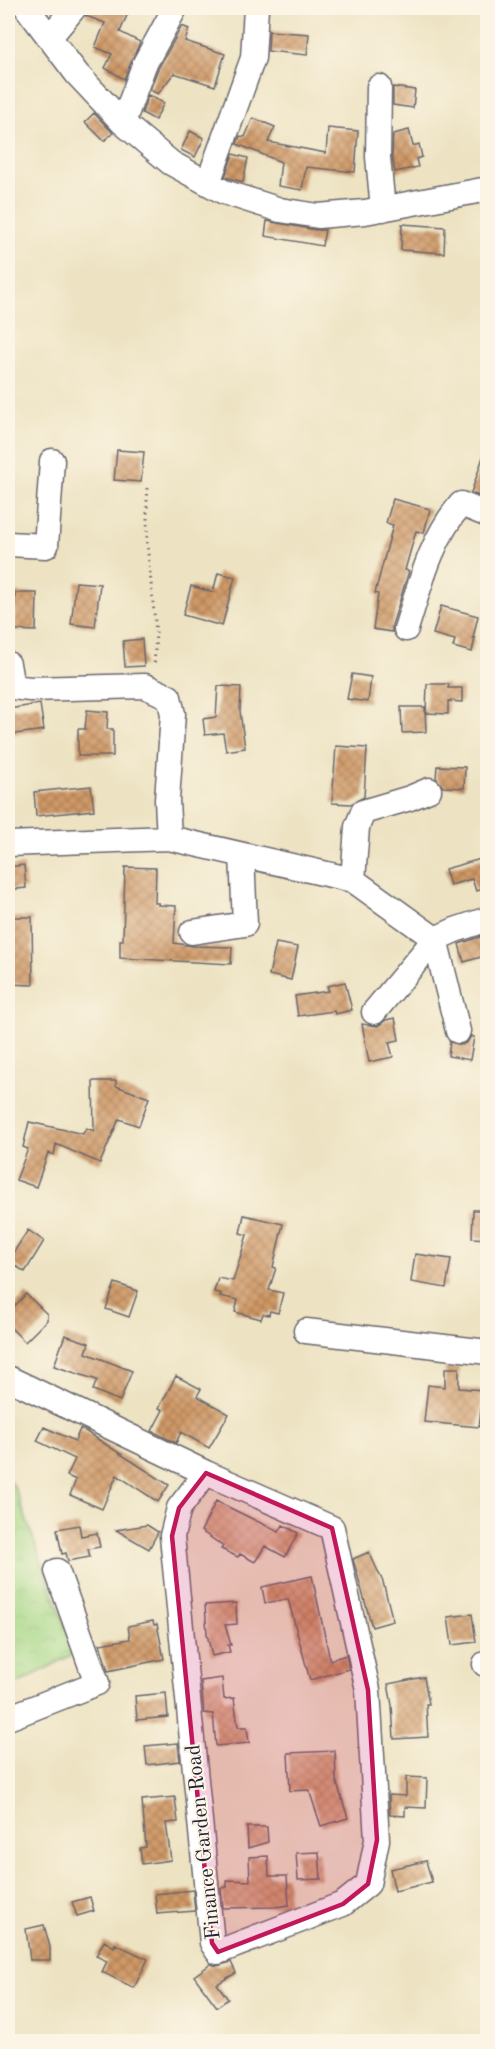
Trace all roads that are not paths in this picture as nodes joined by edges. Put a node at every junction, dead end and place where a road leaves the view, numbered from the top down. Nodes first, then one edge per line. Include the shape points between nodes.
1 (27, 8) edge
2 (74, 8) edge
3 (175, 8) edge
4 (256, 8) edge
5 (49, 38) junction
6 (380, 87) dead end
7 (123, 123) junction
8 (208, 183) junction
9 (488, 189) edge
10 (383, 208) junction
11 (52, 461) dead end
12 (488, 515) edge
13 (8, 544) edge
14 (406, 628) dead end
15 (8, 664) edge
16 (429, 790) dead end
17 (169, 838) junction
18 (8, 844) edge
19 (242, 855) junction
20 (353, 880) junction
21 (488, 919) edge
22 (192, 932) dead end
23 (435, 939) junction
24 (374, 1012) dead end
25 (458, 1031) dead end
26 (306, 1331) dead end
27 (488, 1352) edge
28 (8, 1378) edge
29 (206, 1473) junction
30 (57, 1571) dead end
31 (192, 1604) dead end
32 (186, 1670) junction
33 (8, 1718) edge

1 - 5 street
2 - 5 street
3 - 7 street via 144,65
4 - 8 street via 253,58
5 - 7 street
6 - 10 street via 378,157
7 - 8 street via 171,163
8 - 10 street via 280,210 318,216
9 - 10 street
11 - 13 street via 46,546
12 - 14 street via 461,504 452,514 427,560
15 - 17 street via 12,687 145,686 169,697
16 - 20 street via 363,812 357,827
17 - 18 street
17 - 19 street
19 - 20 street
19 - 22 street via 245,924
20 - 23 street
21 - 23 street
23 - 24 street
23 - 25 street
26 - 27 street
28 - 29 street, Finance Garden Road
29 - 32 street, Finance Garden Road via 179,1508 172,1536
29 - 32 street, Finance Garden Road via 332,1528 368,1690 377,1840 368,1884 343,1904 218,1952 213,1943
30 - 33 street via 97,1683
31 - 32 street via 202,1672

